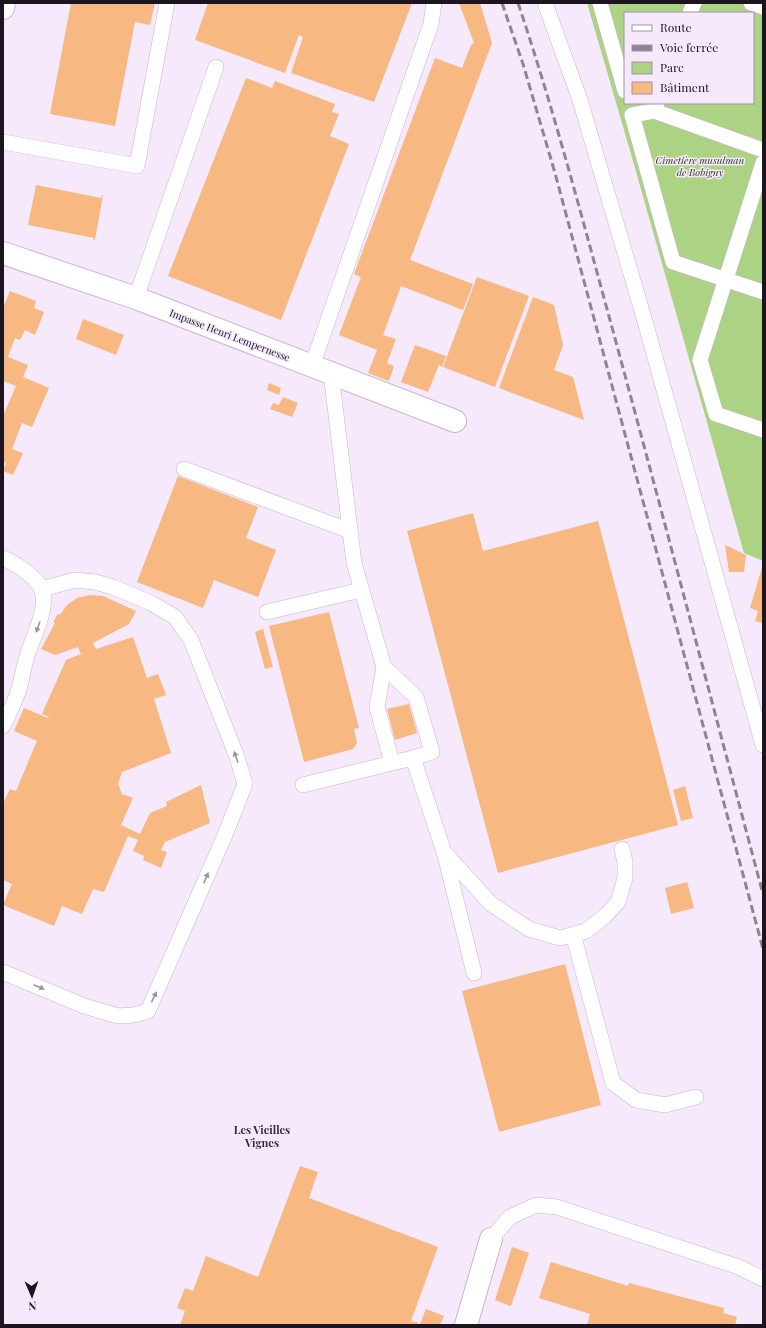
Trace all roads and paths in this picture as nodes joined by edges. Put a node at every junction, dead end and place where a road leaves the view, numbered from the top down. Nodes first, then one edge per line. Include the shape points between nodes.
1 (4, 3) edge
2 (167, 3) edge
3 (434, 3) edge
4 (545, 3) edge
5 (600, 3) edge
6 (751, 3) edge
7 (763, 7) edge
8 (3, 8) edge
9 (216, 67) dead end
10 (624, 87) edge
11 (655, 107) edge
12 (630, 109) edge
13 (3, 142) edge
14 (763, 150) edge
15 (763, 163) edge
16 (3, 253) edge
17 (726, 280) junction
18 (763, 292) edge
19 (136, 298) junction
20 (322, 370) junction
21 (455, 421) dead end
22 (763, 430) edge
23 (184, 469) dead end
24 (350, 531) junction
25 (3, 558) edge
26 (42, 589) junction
27 (361, 590) junction
28 (267, 612) dead end
29 (384, 667) junction
30 (3, 726) edge
31 (763, 745) edge
32 (413, 758) junction
33 (392, 763) junction
34 (303, 785) dead end
35 (622, 849) dead end
36 (444, 852) junction
37 (573, 934) junction
38 (3, 972) edge
39 (474, 973) dead end
40 (696, 1097) dead end
41 (491, 1239) joint
42 (763, 1279) edge
43 (466, 1325) edge

1 - 8 street
2 - 13 lane via 137,166
3 - 20 lane via 431,24
4 - 31 lane via 580,100 644,318
5 - 10 lane
6 - 7 lane
9 - 19 lane
11 - 12 lane
11 - 14 lane
12 - 17 lane via 673,262
15 - 17 lane
16 - 19 street, Impasse Henri Lempernesse
17 - 18 lane
17 - 22 lane via 700,360 716,414
19 - 20 street, Impasse Henri Lempernesse
20 - 21 street, Impasse Henri Lempernesse
20 - 24 lane
23 - 24 lane
24 - 27 lane
25 - 26 lane via 19,567
26 -> 30 lane via 44,601 41,616 26,658 18,692
38 -> 26 lane via 84,1006 118,1016 148,1011 245,784 191,640 175,617 113,587 95,582 75,580
27 - 28 lane
27 - 29 lane
29 - 32 lane via 416,697 432,752
29 - 33 lane via 377,707
32 - 33 lane
32 - 36 lane
33 - 34 lane
35 - 37 lane via 625,878 618,902 586,930
36 - 37 lane via 491,904 529,930 560,938
36 - 39 lane
37 - 40 lane via 613,1083 636,1100 665,1105
41 - 42 lane via 510,1217 536,1205 557,1207 740,1266
41 - 43 street

